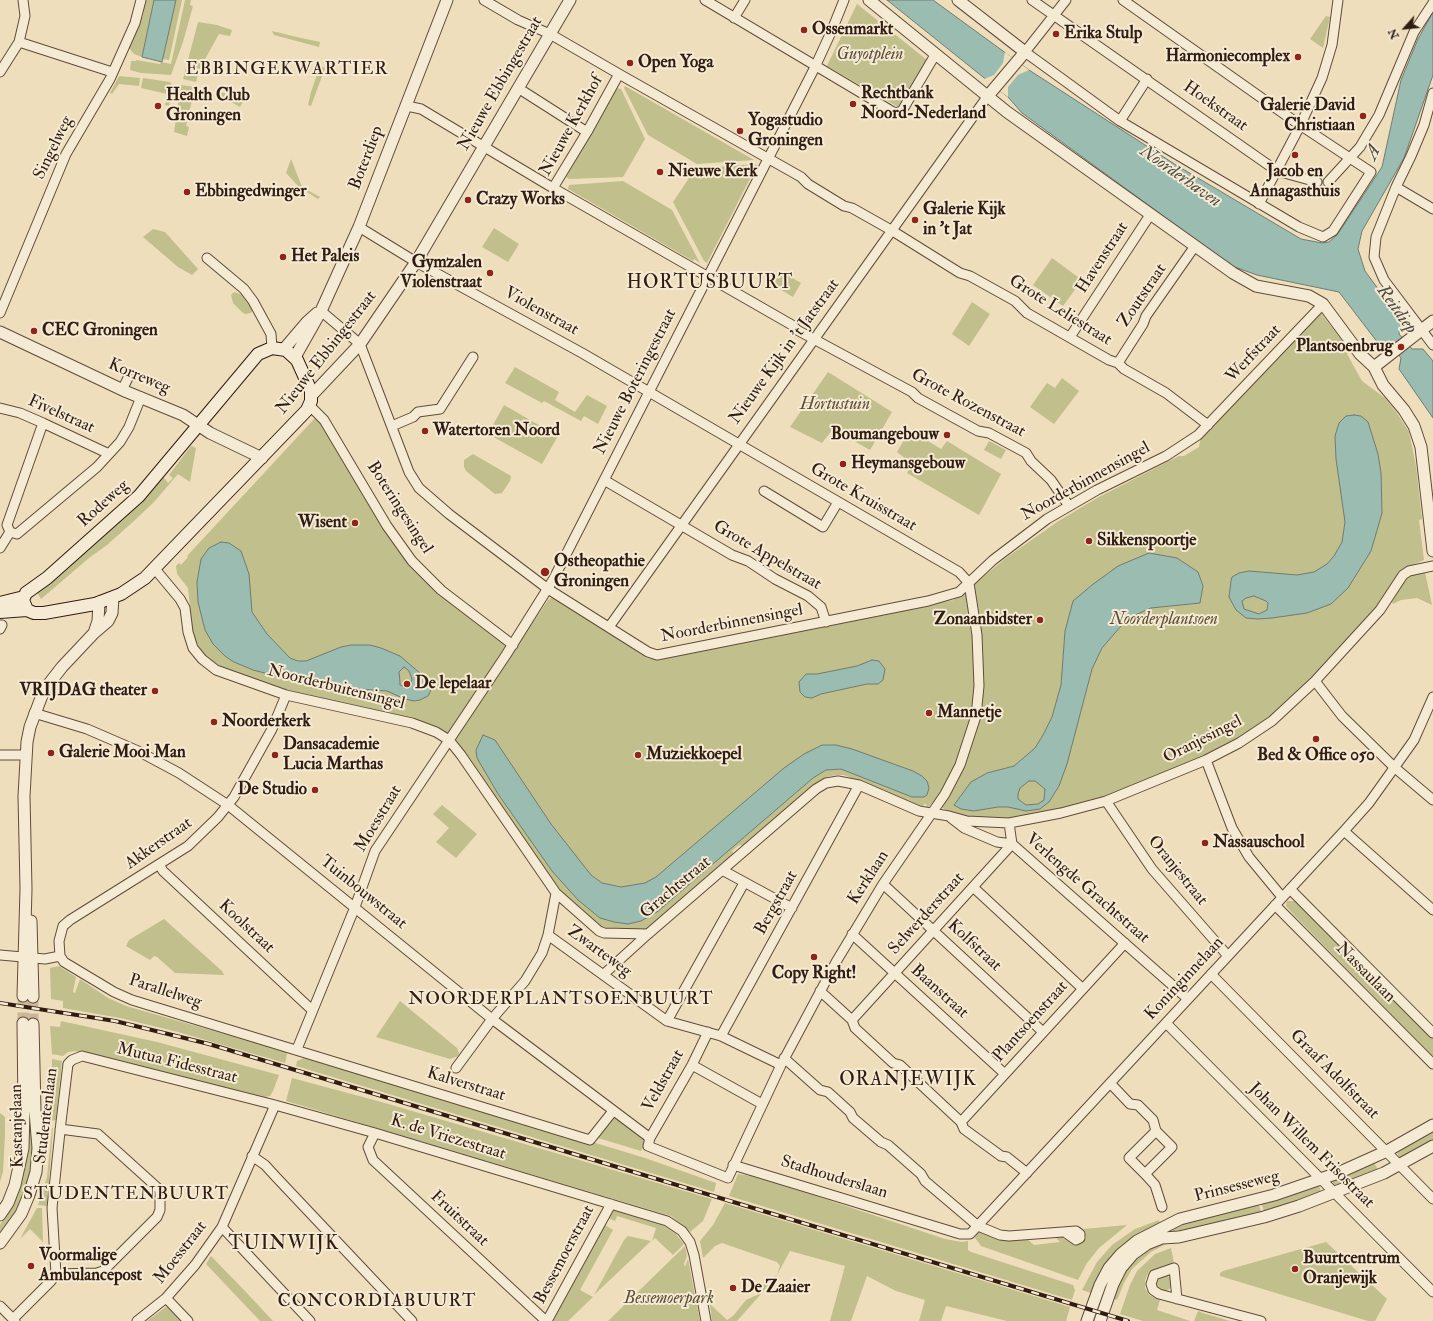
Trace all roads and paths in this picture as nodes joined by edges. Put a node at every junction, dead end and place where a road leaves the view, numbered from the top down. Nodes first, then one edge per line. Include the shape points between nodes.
1 (23, 0) edge
2 (141, 0) edge
3 (447, 0) edge
4 (453, 0) edge
5 (484, 0) edge
6 (570, 0) edge
7 (705, 0) edge
8 (745, 0) edge
9 (844, 0) edge
10 (869, 0) edge
11 (958, 0) edge
12 (1032, 0) edge
13 (1066, 0) edge
14 (1123, 0) edge
15 (1338, 0) edge
16 (1433, 3) edge
17 (1054, 15) junction
18 (442, 16) junction
19 (734, 18) junction
20 (550, 34) junction
21 (19, 42) junction
22 (1025, 52) junction
23 (936, 54) junction
24 (815, 67) junction
25 (0, 72) edge
26 (112, 72) junction
27 (619, 74) junction
28 (1147, 79) junction
29 (518, 88) junction
30 (1433, 93) edge
31 (987, 97) junction
32 (407, 106) junction
33 (1120, 121) junction
34 (1300, 126) junction
35 (587, 132) junction
36 (484, 146) junction
37 (768, 158) junction
38 (1352, 158) junction
39 (1277, 171) junction
40 (1317, 182) dead end
41 (1328, 182) dead end
42 (808, 184) joint
43 (1396, 187) junction
44 (553, 188) junction
45 (1259, 204) junction
46 (1433, 209) edge
47 (1150, 215) junction
48 (359, 227) junction
49 (891, 230) junction
50 (1196, 246) junction
51 (207, 258) dead end
52 (416, 262) junction
53 (708, 277) junction
54 (1323, 304) junction
55 (321, 310) junction
56 (0, 313) edge
57 (1433, 321) edge
58 (1421, 331) junction
59 (0, 332) edge
60 (1070, 337) junction
61 (814, 338) junction
62 (360, 344) junction
63 (1433, 346) edge
64 (278, 349) junction
65 (295, 357) junction
66 (473, 357) dead end
67 (1118, 363) junction
68 (1377, 365) junction
69 (648, 393) junction
70 (141, 398) junction
71 (311, 401) junction
72 (0, 408) edge
73 (43, 423) junction
74 (1208, 425) junction
75 (199, 426) junction
76 (392, 426) junction
77 (738, 445) junction
78 (107, 453) junction
79 (262, 458) junction
80 (604, 480) junction
81 (764, 491) dead end
82 (838, 502) junction
83 (1068, 506) junction
84 (682, 524) junction
85 (10, 532) junction
86 (0, 548) edge
87 (1433, 552) edge
88 (1433, 566) edge
89 (155, 569) junction
90 (969, 583) junction
91 (548, 589) junction
92 (24, 597) junction
93 (113, 597) junction
94 (99, 602) junction
95 (0, 603) edge
96 (27, 610) junction
97 (0, 612) edge
98 (826, 622) junction
99 (609, 627) junction
100 (94, 633) junction
101 (513, 645) junction
102 (1315, 681) junction
103 (286, 695) junction
104 (1433, 697) edge
105 (34, 713) junction
106 (449, 740) junction
107 (26, 755) junction
108 (0, 756) edge
109 (1206, 760) junction
110 (1394, 767) junction
111 (859, 785) junction
112 (1433, 800) edge
113 (1106, 801) junction
114 (228, 805) junction
115 (933, 813) junction
116 (949, 816) junction
117 (1009, 823) junction
118 (1344, 831) junction
119 (1012, 844) junction
120 (160, 866) junction
121 (722, 870) junction
122 (744, 883) junction
123 (883, 884) junction
124 (973, 887) junction
125 (1290, 889) junction
126 (556, 893) junction
127 (1282, 897) junction
128 (1275, 905) junction
129 (355, 907) junction
130 (792, 908) junction
131 (1433, 910) edge
132 (934, 931) junction
133 (648, 934) junction
134 (852, 934) junction
135 (548, 935) junction
136 (1125, 943) junction
137 (0, 955) edge
138 (60, 956) junction
139 (1228, 956) junction
140 (28, 957) junction
141 (895, 973) junction
142 (604, 974) junction
143 (1211, 974) junction
144 (1083, 989) junction
145 (820, 992) junction
146 (28, 996) tunnel mouth
147 (1188, 999) junction
148 (312, 1010) junction
149 (492, 1019) junction
150 (852, 1020) junction
151 (667, 1021) junction
152 (1166, 1022) junction
153 (708, 1032) junction
154 (1043, 1032) junction
155 (1433, 1033) edge
156 (721, 1036) junction
157 (297, 1049) junction
158 (72, 1060) joint
159 (782, 1062) junction
160 (1433, 1064) edge
161 (692, 1065) junction
162 (456, 1068) dead end
163 (1005, 1074) junction
164 (1110, 1083) junction
165 (762, 1104) junction
166 (275, 1105) junction
167 (613, 1111) junction
168 (961, 1122) junction
169 (1433, 1125) edge
170 (60, 1129) junction
171 (1156, 1131) junction
172 (375, 1133) junction
173 (649, 1142) junction
174 (1433, 1146) edge
175 (1387, 1151) junction
176 (252, 1156) junction
177 (733, 1165) junction
178 (1400, 1165) junction
179 (1027, 1173) junction
180 (1145, 1174) junction
181 (728, 1178) joint
182 (1320, 1180) junction
183 (1334, 1193) junction
184 (1433, 1199) edge
185 (611, 1204) junction
186 (1162, 1207) dead end
187 (0, 1215) edge
188 (926, 1223) joint
189 (978, 1226) junction
190 (222, 1227) junction
191 (1066, 1233) dead end
192 (0, 1243) edge
193 (56, 1274) junction
194 (1433, 1292) edge
195 (166, 1298) junction
196 (1177, 1299) junction
197 (0, 1306) edge
198 (14, 1320) edge
199 (137, 1321) edge
200 (188, 1321) edge
201 (310, 1321) edge
202 (412, 1321) edge
203 (547, 1321) edge
204 (706, 1321) edge
205 (1087, 1321) edge
206 (1100, 1321) edge
207 (1261, 1321) edge

1 - 21 street via 25,16
2 - 26 street, Singelweg via 135,23
3 - 18 street, Boterdiep
4 - 18 street, Boterdiep
5 - 20 street via 518,20
6 - 20 street, Nieuwe Ebbingestraat
7 - 19 street
8 - 19 street
9 - 24 street, Nieuwe Boteringestraat
10 - 23 street
11 - 22 street
12 - 17 street, Hoekstraat
13 - 17 street
14 - 34 street
15 - 34 street via 1332,45 1322,78
16 - 38 street via 1414,32 1379,115
17 - 22 street
17 - 28 street, Hoekstraat
18 - 32 street, Boterdiep
19 - 24 street
20 - 27 street
20 - 29 street, Nieuwe Ebbingestraat
21 - 25 street
21 - 26 street
22 - 31 street
22 - 33 street
23 - 24 street via 899,113
23 - 31 street
24 - 37 street, Nieuwe Boteringestraat
26 - 56 street, Singelweg via 66,154
27 - 35 street, Nieuwe Kerkhof
27 - 37 street, Nieuwe Kerkhof
28 - 33 street
28 - 39 street, Hoekstraat
29 - 35 street
29 - 36 street, Nieuwe Ebbingestraat
30 - 43 street via 1424,125
31 - 47 street
31 - 49 street, Nieuwe Kijk in 't Jatstraat
32 - 36 street via 421,109
32 - 48 street, Boterdiep
33 - 45 street
34 - 38 street
34 - 39 street
35 - 44 street, Nieuwe Kerkhof
36 - 44 street
36 - 52 street, Nieuwe Ebbingestraat
37 - 42 street, Nieuwe Kerkhof via 801,177
37 - 53 street, Nieuwe Boteringestraat
38 - 41 street
38 - 45 street via 1371,172 1333,231 1327,235 1318,236
39 - 40 street, Hoekstraat
39 - 45 street
42 - 49 street, Grote Leliestraat
43 - 46 street
43 - 58 street via 1376,237 1374,256 1384,280
44 - 53 street, Nieuwe Kerkhof
47 - 50 street
47 - 60 street, Havenstraat
48 - 52 street, Violenstraat
48 - 55 street, Boterdiep
49 - 60 street, Grote Leliestraat via 960,273 1015,301 1027,313
49 - 61 street, Nieuwe Kijk in 't Jatstraat
50 - 54 street via 1252,285 1309,296
50 - 67 street, Zoutstraat via 1146,316
51 - 64 street via 244,289
52 - 62 street, Nieuwe Ebbingestraat
52 - 69 street, Violenstraat via 582,353
53 - 61 street, Nieuwe Kerkhof
53 - 69 street, Nieuwe Boteringestraat
54 - 68 street via 1360,354
54 - 74 street, Werfstraat
55 - 62 street, Noorderbinnensingel
55 - 64 street, Boterdiep
55 - 65 street, Boterdiep
57 - 58 street
58 - 63 street
58 - 68 street
59 - 70 street, Korreweg via 125,383
60 - 67 street, Grote Leliestraat
61 - 77 street, Nieuwe Kijk in 't Jatstraat
61 - 83 street, Grote Rozenstraat via 978,431 989,433 1026,453 1030,461 1051,480
62 - 71 street, Nieuwe Ebbingestraat
62 - 76 street, Noorderbinnensingel
64 - 65 main road, Boteringesingel
64 - 75 main road, Boterdiep via 258,354
65 - 71 main road, Boteringesingel via 310,388
66 - 76 street via 440,409 418,412 413,417
67 - 74 street, Grote Leliestraat via 1177,400
68 - 87 street via 1419,440
69 - 77 street, Violenstraat
69 - 80 street, Nieuwe Boteringestraat
70 - 75 street, Korreweg via 183,415
70 - 78 street via 129,428 120,442
71 - 79 main road, Nieuwe Ebbingestraat
71 - 101 street, Boteringesingel via 387,526 412,561 441,590
72 - 73 street, Fivelstraat
73 - 78 street, Fivelstraat
73 - 85 street via 7,525
74 - 83 street, Noorderbinnensingel via 1198,435 1166,456
75 - 79 street, Korreweg
75 - 92 main road, Rodeweg via 134,501
76 - 91 street, Noorderbinnensingel via 409,472 418,488
77 - 82 street, Grote Kruisstraat
77 - 84 street, Nieuwe Kijk in 't Jatstraat
78 - 85 street via 97,467 69,492 52,503 17,534
79 - 89 main road, Nieuwe Ebbingestraat
80 - 84 street, Grote Appelstraat
80 - 91 street, Nieuwe Boteringestraat
81 - 82 street via 823,527
82 - 90 street, Grote Kruisstraat via 959,572
83 - 90 street, Noorderbinnensingel via 1027,533
84 - 98 street, Grote Appelstraat via 814,600 821,607
84 - 99 street, Nieuwe Kijk in 't Jatstraat
85 - 86 street
88 - 102 street, Oranjesingel via 1409,571 1403,575 1380,610
89 - 93 main road, Nieuwe Ebbingestraat via 133,587
89 - 103 street, Noorderbuitensingel via 185,608 188,632 202,659 216,670
90 - 98 street, Noorderbinnensingel via 959,592 944,598
90 - 115 street, Kerklaan via 977,639 979,686 976,716 953,780
91 - 99 street, Noorderbinnensingel
91 - 101 street, Nieuwe Boteringestraat
92 - 95 main road
92 - 96 main road via 23,604
93 - 94 main road, Nieuwe Ebbingestraat
93 - 100 street via 110,618
94 - 96 main road, Nieuwe Ebbingestraat via 44,613
94 - 100 street via 98,621
96 - 97 main road, Nieuwe Ebbingestraat
98 - 99 street, Noorderbinnensingel via 657,655
100 - 105 street via 52,680
101 - 106 street, Moesstraat
102 - 109 street, Oranjesingel via 1272,721 1239,743
102 - 110 street via 1342,716
103 - 106 street, Noorderbuitensingel via 412,723
103 - 114 street, Akkerstraat via 272,729
104 - 110 street, Koninginnelaan via 1414,740
105 - 107 street
105 - 114 street, Tuinbouwstraat via 88,729 138,751 179,773
106 - 126 street, Grachtstraat
106 - 129 street, Moesstraat via 380,841 369,864
107 - 108 street
107 - 140 street via 24,796
109 - 113 street, Oranjesingel
109 - 127 street via 1232,828 1248,857
110 - 112 street
110 - 118 street, Koninginnelaan via 1369,803
111 - 115 street, Grachtstraat via 918,811
111 - 121 street, Grachtstraat via 838,781 816,789
111 - 130 street, Bergstraat
113 - 117 street, Oranjesingel
113 - 139 street, Oranjestraat via 1152,869
114 - 120 street, Akkerstraat via 188,846
114 - 129 street, Tuinbouwstraat
115 - 116 street, Verlengde Grachtstraat
115 - 123 street, Kerklaan
116 - 117 street, Oranjesingel via 966,821
116 - 119 street, Verlengde Grachtstraat via 964,828 997,842
117 - 119 street
118 - 125 street, Koninginnelaan
118 - 131 street
119 - 124 street, Selwerderstraat
119 - 136 street, Verlengde Grachtstraat
120 - 138 street, Akkerstraat via 63,926 59,941
120 - 148 street, Koolstraat
121 - 122 street
121 - 133 street, Grachtstraat
122 - 130 street
122 - 151 street
123 - 132 street, Kolfstraat
123 - 134 street, Kerklaan
124 - 132 street, Selwerderstraat
124 - 144 street
125 - 127 street, Koninginnelaan
125 - 155 street, Nassaulaan
126 - 133 street, Grachtstraat via 599,931
126 - 135 street
127 - 128 street, Koninginnelaan
128 - 139 street, Koninginnelaan
128 - 160 street, Nassaulaan
129 - 148 street, Moesstraat
129 - 149 street, Tuinbouwstraat
130 - 156 street, Bergstraat
132 - 141 street, Selwerderstraat
132 - 154 street, Kolfstraat
133 - 142 street
134 - 141 street, Baanstraat
134 - 145 street, Kerklaan
135 - 142 street, Zwarteweg
135 - 149 street via 542,954 525,981
136 - 144 street, Plantsoenstraat
136 - 147 street, Verlengde Grachtstraat
137 - 140 street
138 - 140 street via 45,959
138 - 157 street, Parallelweg via 70,967 132,1000
139 - 143 street, Koninginnelaan
140 - 146 street
141 - 150 street, Selwerderstraat
141 - 163 street, Baanstraat
142 - 151 street, Zwarteweg
143 - 147 street, Koninginnelaan
143 - 175 street, Graaf Adolfstraat
144 - 154 street, Plantsoenstraat
145 - 150 street
145 - 159 street, Kerklaan
147 - 152 street, Koninginnelaan
148 - 157 street, Moesstraat
149 - 162 street
149 - 167 street, Tuinbouwstraat
150 - 168 street via 855,1028 893,1063 900,1065
151 - 153 street, Zwarteweg
152 - 164 street, Koninginnelaan
152 - 182 street, Johan Willem Frisostraat
153 - 156 street, Zwarteweg
153 - 161 street, Veldstraat
154 - 163 street, Plantsoenstraat
156 - 159 street, Zwarteweg
157 - 167 street, Kalverstraat via 590,1140
158 - 166 street, Mutua Fidesstraat via 82,1056
158 - 170 street, Studentenlaan via 68,1064
159 - 165 street, Kerklaan
159 - 189 street, Zwarteweg via 820,1090 828,1092 853,1118 888,1145 921,1174 925,1181
161 - 165 street
161 - 173 street, Veldstraat
163 - 168 street, Plantsoenstraat
164 - 171 street via 1130,1104 1138,1105 1153,1120
164 - 179 street, Koninginnelaan
165 - 177 street, Kerklaan
166 - 172 street, K. de Vriezestraat
166 - 176 street, Moesstraat
167 - 173 street, Tuinbouwstraat
168 - 179 street via 964,1129
169 - 175 street, Prinsesseweg
170 - 193 street, Studentenlaan via 52,1208
170 - 193 street via 98,1134 160,1190 160,1210 157,1217 109,1267 97,1273
171 - 180 street via 1172,1147
171 - 180 street via 1129,1158
172 - 185 street, K. de Vriezestraat
172 - 203 street, Fruitstraat via 368,1147 373,1160
173 - 181 street, Tuinbouwstraat
174 - 178 street, Prinsesseweg
175 - 178 street, Graaf Adolfstraat
175 - 182 street, Prinsesseweg
176 - 190 street, Moesstraat
176 - 202 street via 265,1165
177 - 181 street, Kerklaan
177 - 188 street, Stadhouderslaan
178 - 183 street, Prinsesseweg
178 - 184 street, Graaf Adolfstraat
179 - 189 street, Koninginnelaan
180 - 186 street via 1156,1185
182 - 183 street, Johan Willem Frisostraat
182 - 205 street, Prinsesseweg via 1274,1195 1180,1219 1137,1241 1108,1268
183 - 194 street, Johan Willem Frisostraat
183 - 206 street, Prinsesseweg via 1264,1217 1179,1237 1162,1238 1147,1244 1133,1254 1121,1268
185 - 203 street, Bessemoerstraat
185 - 204 street, K. de Vriezestraat via 667,1221 686,1235 694,1255
187 - 192 street, Kastanjelaan via 15,1185 23,1148 28,1023 38,1148 36,1172 30,1196 21,1214
188 - 189 street, Koninginnelaan via 967,1235
189 - 191 street via 1009,1236
190 - 195 street, Moesstraat via 195,1265
190 - 201 street
193 - 198 street
195 - 199 street, Moesstraat
195 - 200 street
196 - 196 street via 1156,1293 1151,1284 1154,1275 1174,1268
196 - 207 street
197 - 198 street

